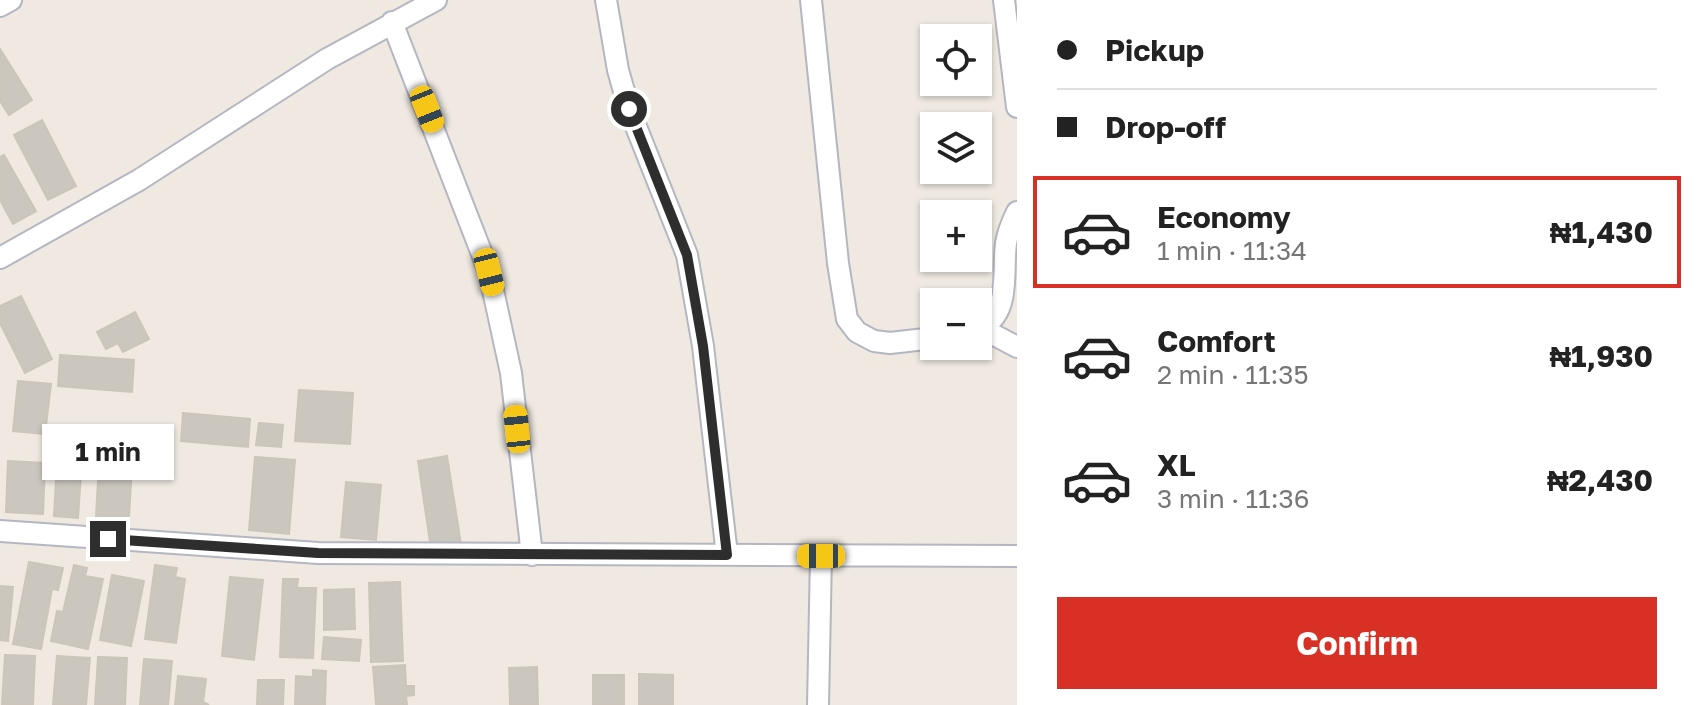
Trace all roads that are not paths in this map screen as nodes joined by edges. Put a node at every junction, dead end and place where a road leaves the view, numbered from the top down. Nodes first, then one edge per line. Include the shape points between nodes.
1 (11, 0) edge
2 (436, 0) edge
3 (606, 0) edge
4 (811, 0) edge
5 (1004, 0) edge
6 (0, 6) edge
7 (392, 22) junction
8 (1017, 107) edge
9 (1017, 212) edge
10 (0, 258) edge
11 (992, 320) edge
12 (992, 334) edge
13 (920, 340) edge
14 (1017, 347) edge
15 (0, 531) edge
16 (532, 555) junction
17 (727, 555) junction
18 (821, 556) junction
19 (1017, 556) edge
20 (818, 705) edge

1 - 6 street
2 - 7 street
3 - 17 street via 629,109 687,255
4 - 13 street via 847,319 874,341
5 - 8 street
7 - 10 street via 139,180
7 - 16 street via 489,272 511,373
9 - 11 street via 1006,240 1001,306
12 - 14 street
15 - 16 street via 318,553
16 - 17 street
17 - 18 street
18 - 19 street
18 - 20 street

